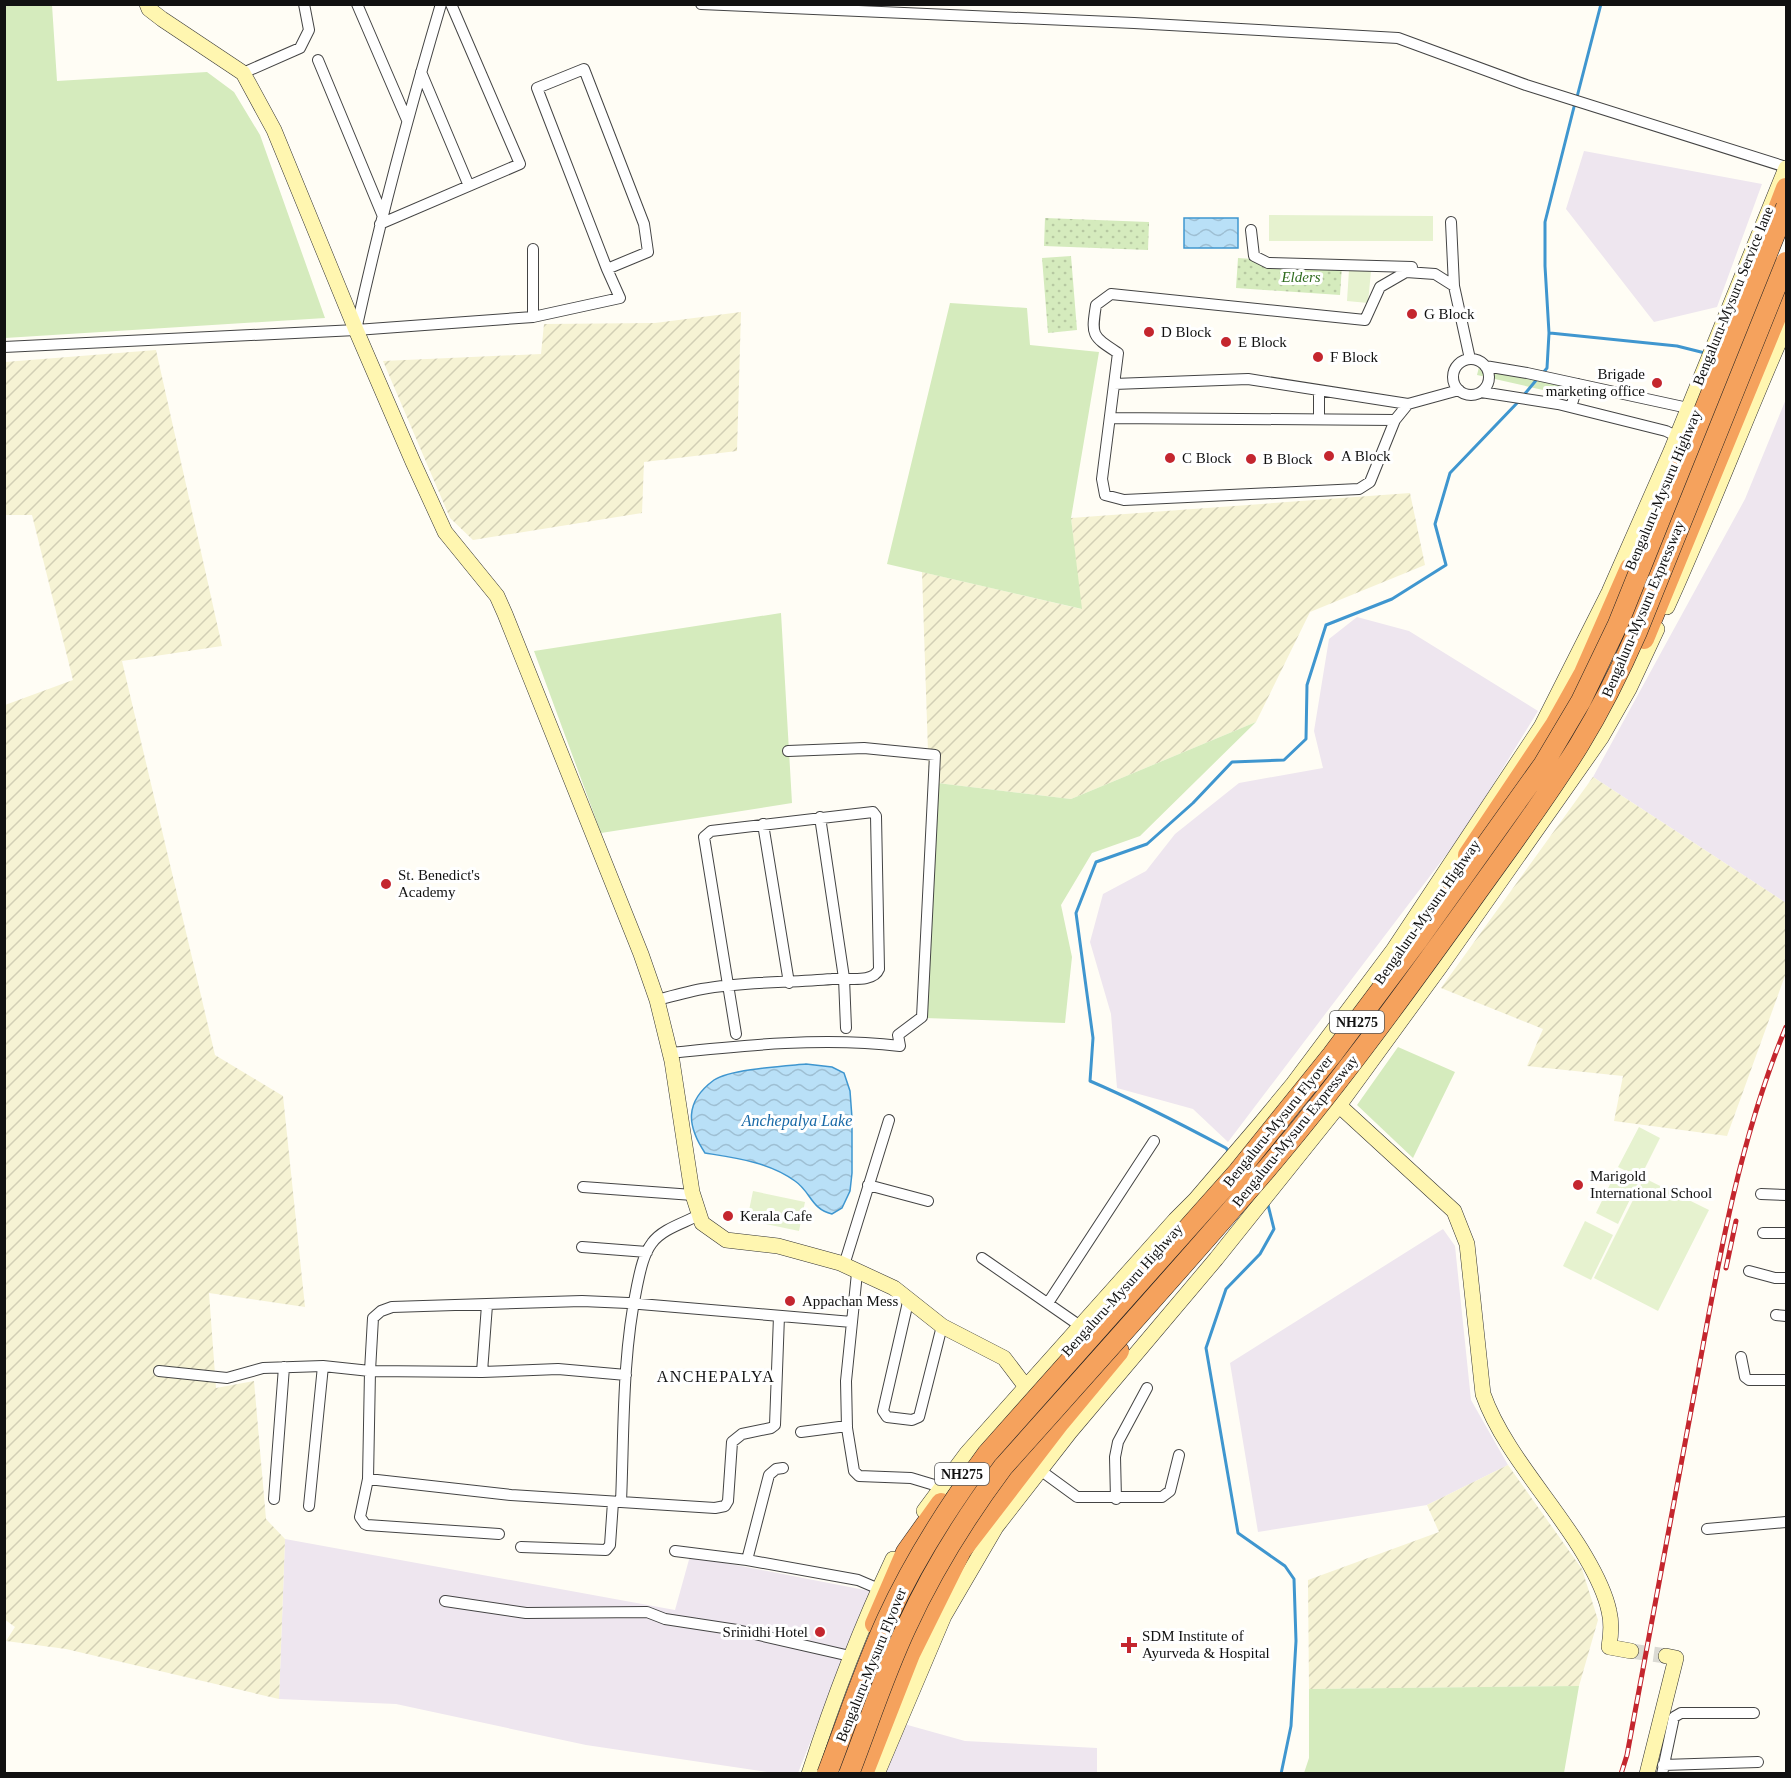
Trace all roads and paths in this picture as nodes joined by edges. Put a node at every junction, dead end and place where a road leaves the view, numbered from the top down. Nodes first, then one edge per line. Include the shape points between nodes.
1 (147, 4) edge
2 (304, 4) edge
3 (357, 4) edge
4 (441, 4) edge
5 (451, 4) edge
6 (700, 4) edge
7 (318, 60) dead end
8 (421, 72) junction
9 (243, 73) junction
10 (407, 120) junction
11 (1786, 167) edge
12 (470, 186) junction
13 (1786, 188) edge
14 (1786, 207) edge
15 (381, 219) junction
16 (1451, 222) dead end
17 (1251, 230) dead end
18 (533, 249) dead end
19 (1786, 262) edge
20 (607, 269) junction
21 (1435, 274) junction
22 (1455, 286) junction
23 (1786, 293) edge
24 (533, 317) junction
25 (1786, 320) edge
26 (356, 330) junction
27 (4, 347) edge
28 (1470, 359) junction
29 (1485, 366) junction
30 (1114, 384) junction
31 (1578, 384) junction
32 (1459, 390) junction
33 (1319, 392) junction
34 (1481, 392) junction
35 (1408, 404) junction
36 (1571, 407) junction
37 (1688, 408) junction
38 (1110, 418) junction
39 (1319, 420) junction
40 (1395, 420) junction
41 (1676, 436) junction
42 (1690, 543) junction
43 (1567, 702) junction
44 (1601, 722) junction
45 (789, 751) dead end
46 (820, 817) junction
47 (763, 824) junction
48 (844, 978) junction
49 (789, 983) junction
50 (729, 986) junction
51 (657, 1000) junction
52 (846, 1028) dead end
53 (736, 1034) dead end
54 (670, 1053) junction
55 (1336, 1101) junction
56 (889, 1120) dead end
57 (1263, 1126) junction
58 (1154, 1141) dead end
59 (868, 1185) junction
60 (583, 1187) dead end
61 (1761, 1194) dead end
62 (693, 1195) junction
63 (1786, 1195) edge
64 (928, 1201) dead end
65 (699, 1215) junction
66 (1763, 1233) dead end
67 (1786, 1233) edge
68 (582, 1247) dead end
69 (646, 1252) junction
70 (981, 1258) dead end
71 (850, 1269) junction
72 (1749, 1271) dead end
73 (1786, 1278) edge
74 (908, 1302) junction
75 (634, 1303) junction
76 (1048, 1304) junction
77 (487, 1305) junction
78 (779, 1316) junction
79 (852, 1322) junction
80 (942, 1326) junction
81 (1084, 1328) junction
82 (1741, 1358) dead end
83 (323, 1366) junction
84 (284, 1367) junction
85 (159, 1371) dead end
86 (370, 1371) junction
87 (482, 1372) junction
88 (626, 1375) junction
89 (1786, 1380) edge
90 (1147, 1388) dead end
91 (1029, 1389) junction
92 (847, 1426) junction
93 (1065, 1427) junction
94 (801, 1432) dead end
95 (1179, 1455) dead end
96 (783, 1468) dead end
97 (1040, 1470) junction
98 (368, 1479) junction
99 (941, 1487) junction
100 (273, 1499) dead end
101 (1116, 1499) junction
102 (617, 1502) junction
103 (309, 1506) dead end
104 (1786, 1522) edge
105 (1707, 1529) dead end
106 (499, 1534) dead end
107 (521, 1547) dead end
108 (675, 1551) dead end
109 (747, 1560) junction
110 (879, 1589) junction
111 (445, 1602) dead end
112 (1631, 1651) tunnel mouth
113 (850, 1656) junction
114 (1666, 1656) dead end
115 (1754, 1713) dead end
116 (1758, 1762) dead end
117 (1662, 1769) edge
118 (809, 1773) edge
119 (818, 1773) edge
120 (827, 1773) edge
121 (849, 1773) edge
122 (863, 1773) edge
123 (877, 1773) edge
124 (1647, 1773) edge

1 - 9 street via 162,20
2 - 9 street via 309,30 300,48
3 - 10 street
4 - 8 street
5 - 12 street via 520,164
6 - 11 street via 1398,38 1536,88
7 - 15 street
8 - 10 street
8 - 12 street
9 - 26 street via 274,130
10 - 15 street
11 - 37 street, Bengaluru-Mysuru Service lane / NH275
12 - 15 street
13 - 43 highway, Bengaluru-Mysuru Highway / NH275 via 1618,597
14 - 120 highway, Bengaluru-Mysuru Flyover / NH275, bridge via 1618,624 1563,733 1418,940 1285,1114 987,1454 962,1489 927,1542 885,1622
15 - 26 street
16 - 22 street
17 - 21 street via 1254,256 1268,263 1433,268
18 - 24 street
19 - 121 highway, Bengaluru-Mysuru Expressway / NH275, bridge via 1637,632 1580,744 1434,952 1301,1127 978,1500 930,1578 904,1630
20 - 20 street via 537,88 584,69 644,224 648,252
20 - 24 street via 620,298
21 - 22 street
21 - 30 street via 1406,272 1380,287 1365,320 1111,294 1096,305 1093,327 1098,339 1118,353
22 - 28 street
23 - 42 highway, Bengaluru-Mysuru Expressway / NH275
24 - 26 street
25 - 42 street, Bengaluru-Mysuru Expressway / NH275
26 - 27 street
26 - 51 street via 445,532 497,596
28 - 29 street
28 - 32 street via 1459,363 1454,374
29 - 31 street
29 - 34 street via 1489,377
30 - 33 street via 1248,380
30 - 38 street
31 - 36 street
31 - 37 street
32 - 34 street via 1469,394
32 - 35 street
33 - 35 street
33 - 39 street
34 - 36 street
35 - 40 street
36 - 41 street
37 - 41 street, Bengaluru-Mysuru Service lane / NH275
38 - 39 street
38 - 40 street via 1102,479 1105,495 1124,500 1359,489 1370,482
39 - 40 street
41 - 57 street, Bengaluru-Mysuru Service lane / NH275 via 1610,592 1541,727 1394,949
42 - 44 highway, Bengaluru-Mysuru Expressway / NH275
42 - 55 street, Bengaluru-Mysuru Expressway / NH275 via 1629,689 1601,738 1440,967
43 - 44 highway
43 - 57 highway, Bengaluru-Mysuru Highway / NH275 via 1438,899 1348,1022
44 - 55 highway, Bengaluru-Mysuru Expressway / NH275 via 1585,751
45 - 54 street via 864,748 935,755 922,1017 898,1035 900,1046 740,1046
46 - 47 street
46 - 48 street
46 - 48 street via 871,811 876,816 879,969 868,978
47 - 49 street
47 - 50 street via 711,831 704,837
48 - 49 street
48 - 52 street
49 - 50 street
50 - 51 street
50 - 53 street
51 - 54 street
54 - 62 street
55 - 93 highway, Bengaluru-Mysuru Expressway / NH275 via 1213,1253 1088,1386
55 - 112 street via 1454,1211 1467,1244 1483,1394 1490,1414 1595,1574 1609,1610 1609,1647
56 - 59 street
57 - 81 highway, Bengaluru-Mysuru Highway / NH275
58 - 76 street
59 - 64 street
59 - 71 street
60 - 62 street
61 - 63 street
62 - 65 street
65 - 69 street via 656,1238
65 - 71 street via 702,1223 726,1240 777,1246
66 - 67 street
68 - 69 street
69 - 75 street
70 - 76 street
71 - 74 street via 894,1288
71 - 79 street
72 - 73 street
74 - 80 street
74 - 80 street via 884,1411 887,1417 919,1417
75 - 77 street
75 - 78 street
75 - 88 street
76 - 81 street
77 - 86 street via 392,1307 381,1311 373,1318
77 - 87 street
78 - 79 street
78 - 102 street via 775,1425 742,1434 732,1442 725,1506
79 - 92 street via 846,1371
80 - 91 street via 1004,1358
81 - 91 highway, Bengaluru-Mysuru Highway / NH275
82 - 89 street via 1749,1380
83 - 84 street
83 - 86 street
83 - 103 street
84 - 85 street via 227,1378
84 - 100 street
86 - 87 street
86 - 98 street
87 - 88 street via 558,1369
88 - 102 street
90 - 101 street via 1118,1442
91 - 93 street
91 - 99 street, NH275 via 967,1453
91 - 119 highway, Bengaluru-Mysuru Highway / NH275 via 906,1552
92 - 94 street
92 - 99 street via 857,1475 911,1478
93 - 97 street, Bengaluru-Mysuru Expressway / NH275
93 - 122 highway, Bengaluru-Mysuru Expressway / NH275 via 961,1551 910,1654
95 - 101 street via 1168,1495
96 - 109 street via 769,1474
97 - 101 street via 1077,1497
97 - 123 street, Bengaluru-Mysuru Expressway / NH275 via 996,1527 944,1616
98 - 102 street
98 - 106 street via 360,1517 365,1524
99 - 110 street, NH275 via 898,1550
102 - 107 street via 606,1551
104 - 105 street
108 - 109 street
109 - 110 street via 858,1580
110 - 113 street, NH275
111 - 113 street via 526,1613 647,1612 665,1619 737,1630
113 - 118 street, NH275
114 - 124 street via 1676,1658
115 - 117 street via 1681,1713 1674,1717
116 - 117 street

